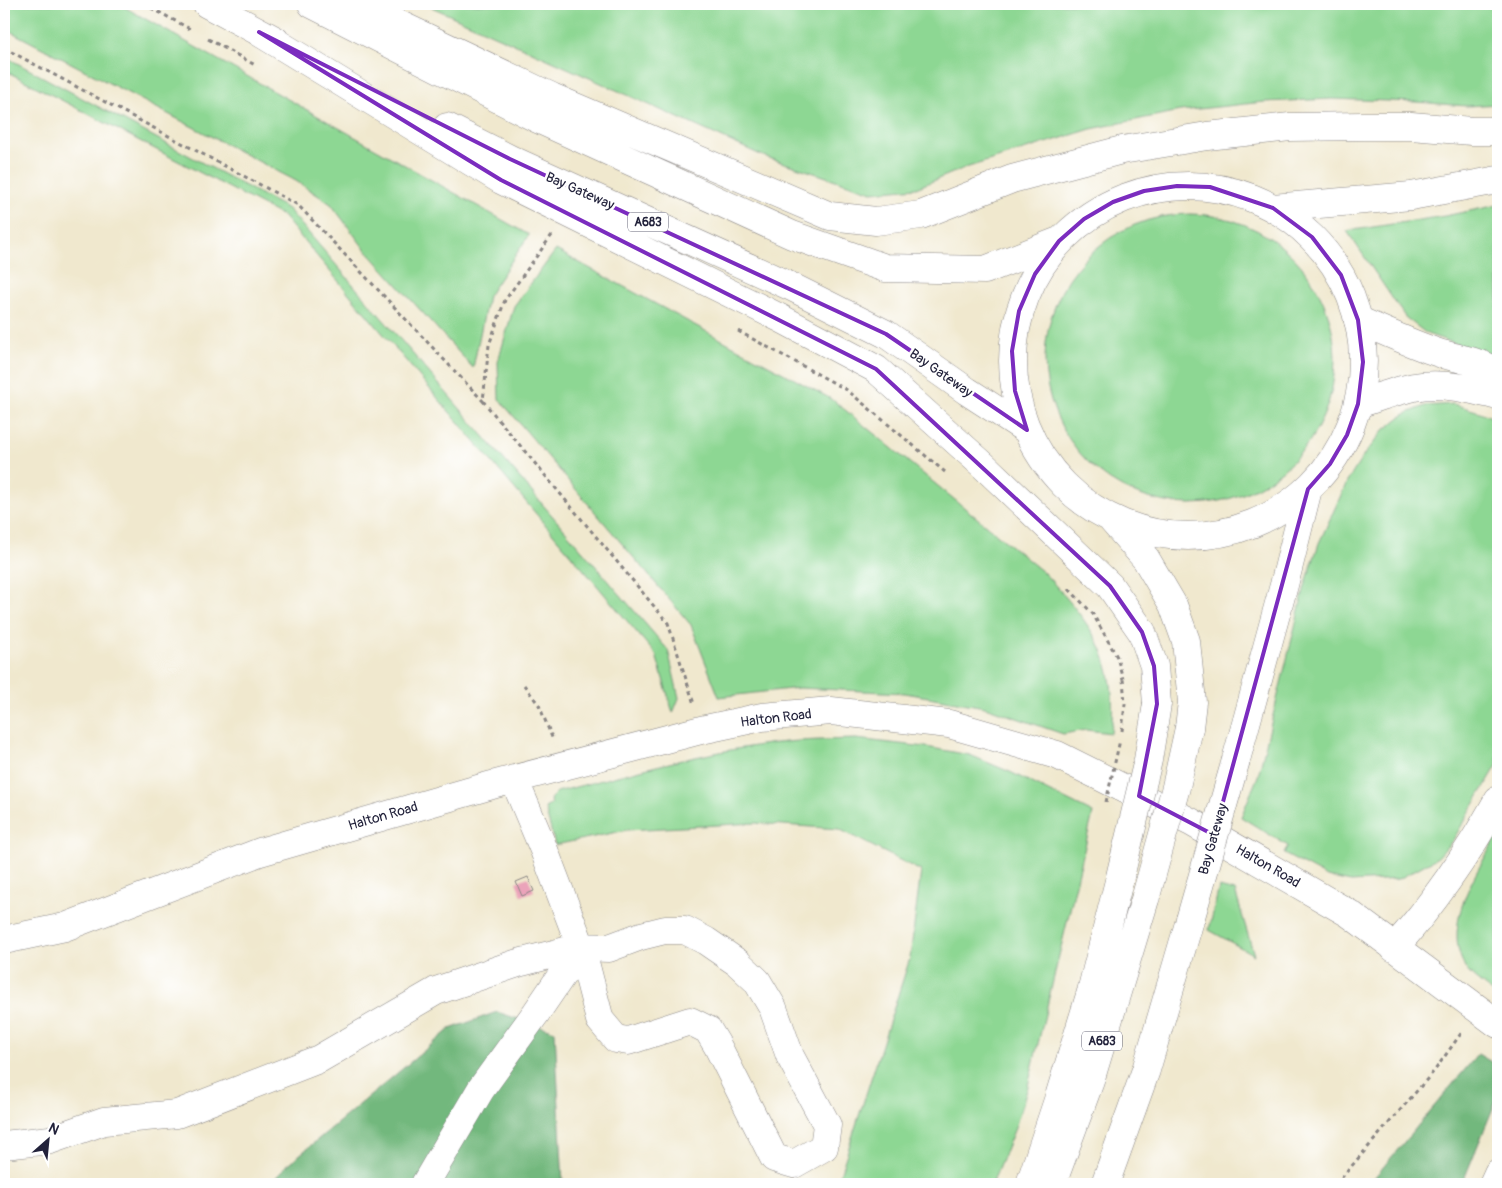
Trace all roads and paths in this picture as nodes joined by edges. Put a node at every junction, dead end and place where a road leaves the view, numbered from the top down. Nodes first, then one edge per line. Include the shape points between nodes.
1 (207, 4) edge
2 (312, 4) edge
3 (356, 4) edge
4 (259, 32) junction
5 (4, 48) edge
6 (1498, 131) edge
7 (1498, 180) edge
8 (1274, 208) junction
9 (554, 232) dead end
10 (1059, 241) junction
11 (1358, 320) junction
12 (735, 330) dead end
13 (1498, 372) edge
14 (1498, 396) edge
15 (483, 401) junction
16 (1358, 404) junction
17 (1027, 430) junction
18 (946, 473) dead end
19 (1308, 489) junction
20 (1110, 518) junction
21 (1066, 586) dead end
22 (524, 685) dead end
23 (695, 705) dead end
24 (563, 766) junction
25 (514, 779) junction
26 (1498, 800) edge
27 (1104, 811) dead end
28 (4, 940) edge
29 (581, 947) junction
30 (1394, 948) junction
31 (1489, 1017) edge
32 (4, 1145) edge
33 (1498, 1173) edge
34 (1107, 1179) edge
35 (425, 1184) edge
36 (1030, 1184) edge
37 (1052, 1184) edge
38 (1336, 1184) edge
39 (1494, 1184) edge

1 - 4 main road, Bay Gateway / A683
2 - 10 main road via 538,119 792,235 885,268 985,270
3 - 6 main road via 552,97 830,216 876,221 921,215 1012,179 1122,150 1207,136 1290,127 1411,126
4 - 17 main road, Bay Gateway / A683 via 510,160 792,287 886,334
4 - 36 main road, bridge via 501,180 876,369 1110,586 1142,632 1154,666 1157,704 1148,760 1091,992
5 - 15 path via 298,205
7 - 8 main road via 1412,196
8 - 10 main road via 1243,194 1210,187 1177,186 1144,191 1113,202 1084,219
8 - 11 main road via 1312,237 1335,267
9 - 15 path via 504,300 489,345
10 - 17 main road via 1035,274 1019,311 1012,351 1015,391
11 - 13 main road via 1411,343 1490,366
11 - 16 main road via 1363,362
12 - 18 path via 847,390
14 - 16 main road via 1440,385 1413,387
15 - 23 path via 668,623
16 - 19 main road via 1343,442 1330,464
17 - 20 main road via 1047,466 1076,495
19 - 20 main road via 1274,514 1234,530 1192,536 1158,533
19 - 34 main road, Bay Gateway, bridge via 1190,920 1146,1070
20 - 37 main road, A683, bridge via 1146,558 1173,605 1186,641 1192,702 1190,728 1146,896 1090,1081
21 - 27 path, bridge via 1093,614 1117,658 1122,679 1125,704 1121,737
22 - 24 path via 539,705
24 - 25 main road, Halton Road
24 - 30 main road, Halton Road via 701,730 762,718 832,711 949,724 1057,755 1191,822 1350,914
25 - 28 main road, Halton Road via 260,852 65,927
25 - 29 main road
26 - 30 main road via 1481,832
29 - 29 main road via 609,948 664,930 685,930 738,963 756,982 772,1008 790,1056 827,1125 824,1147 794,1164 774,1158 708,1030 690,1021 628,1041 616,1039 600,1020
29 - 32 main road via 518,963 436,991 319,1059 177,1114 104,1121 50,1140
29 - 35 main road via 481,1089
30 - 31 main road, Halton Road
31 - 38 path via 1435,1070
33 - 39 main road

